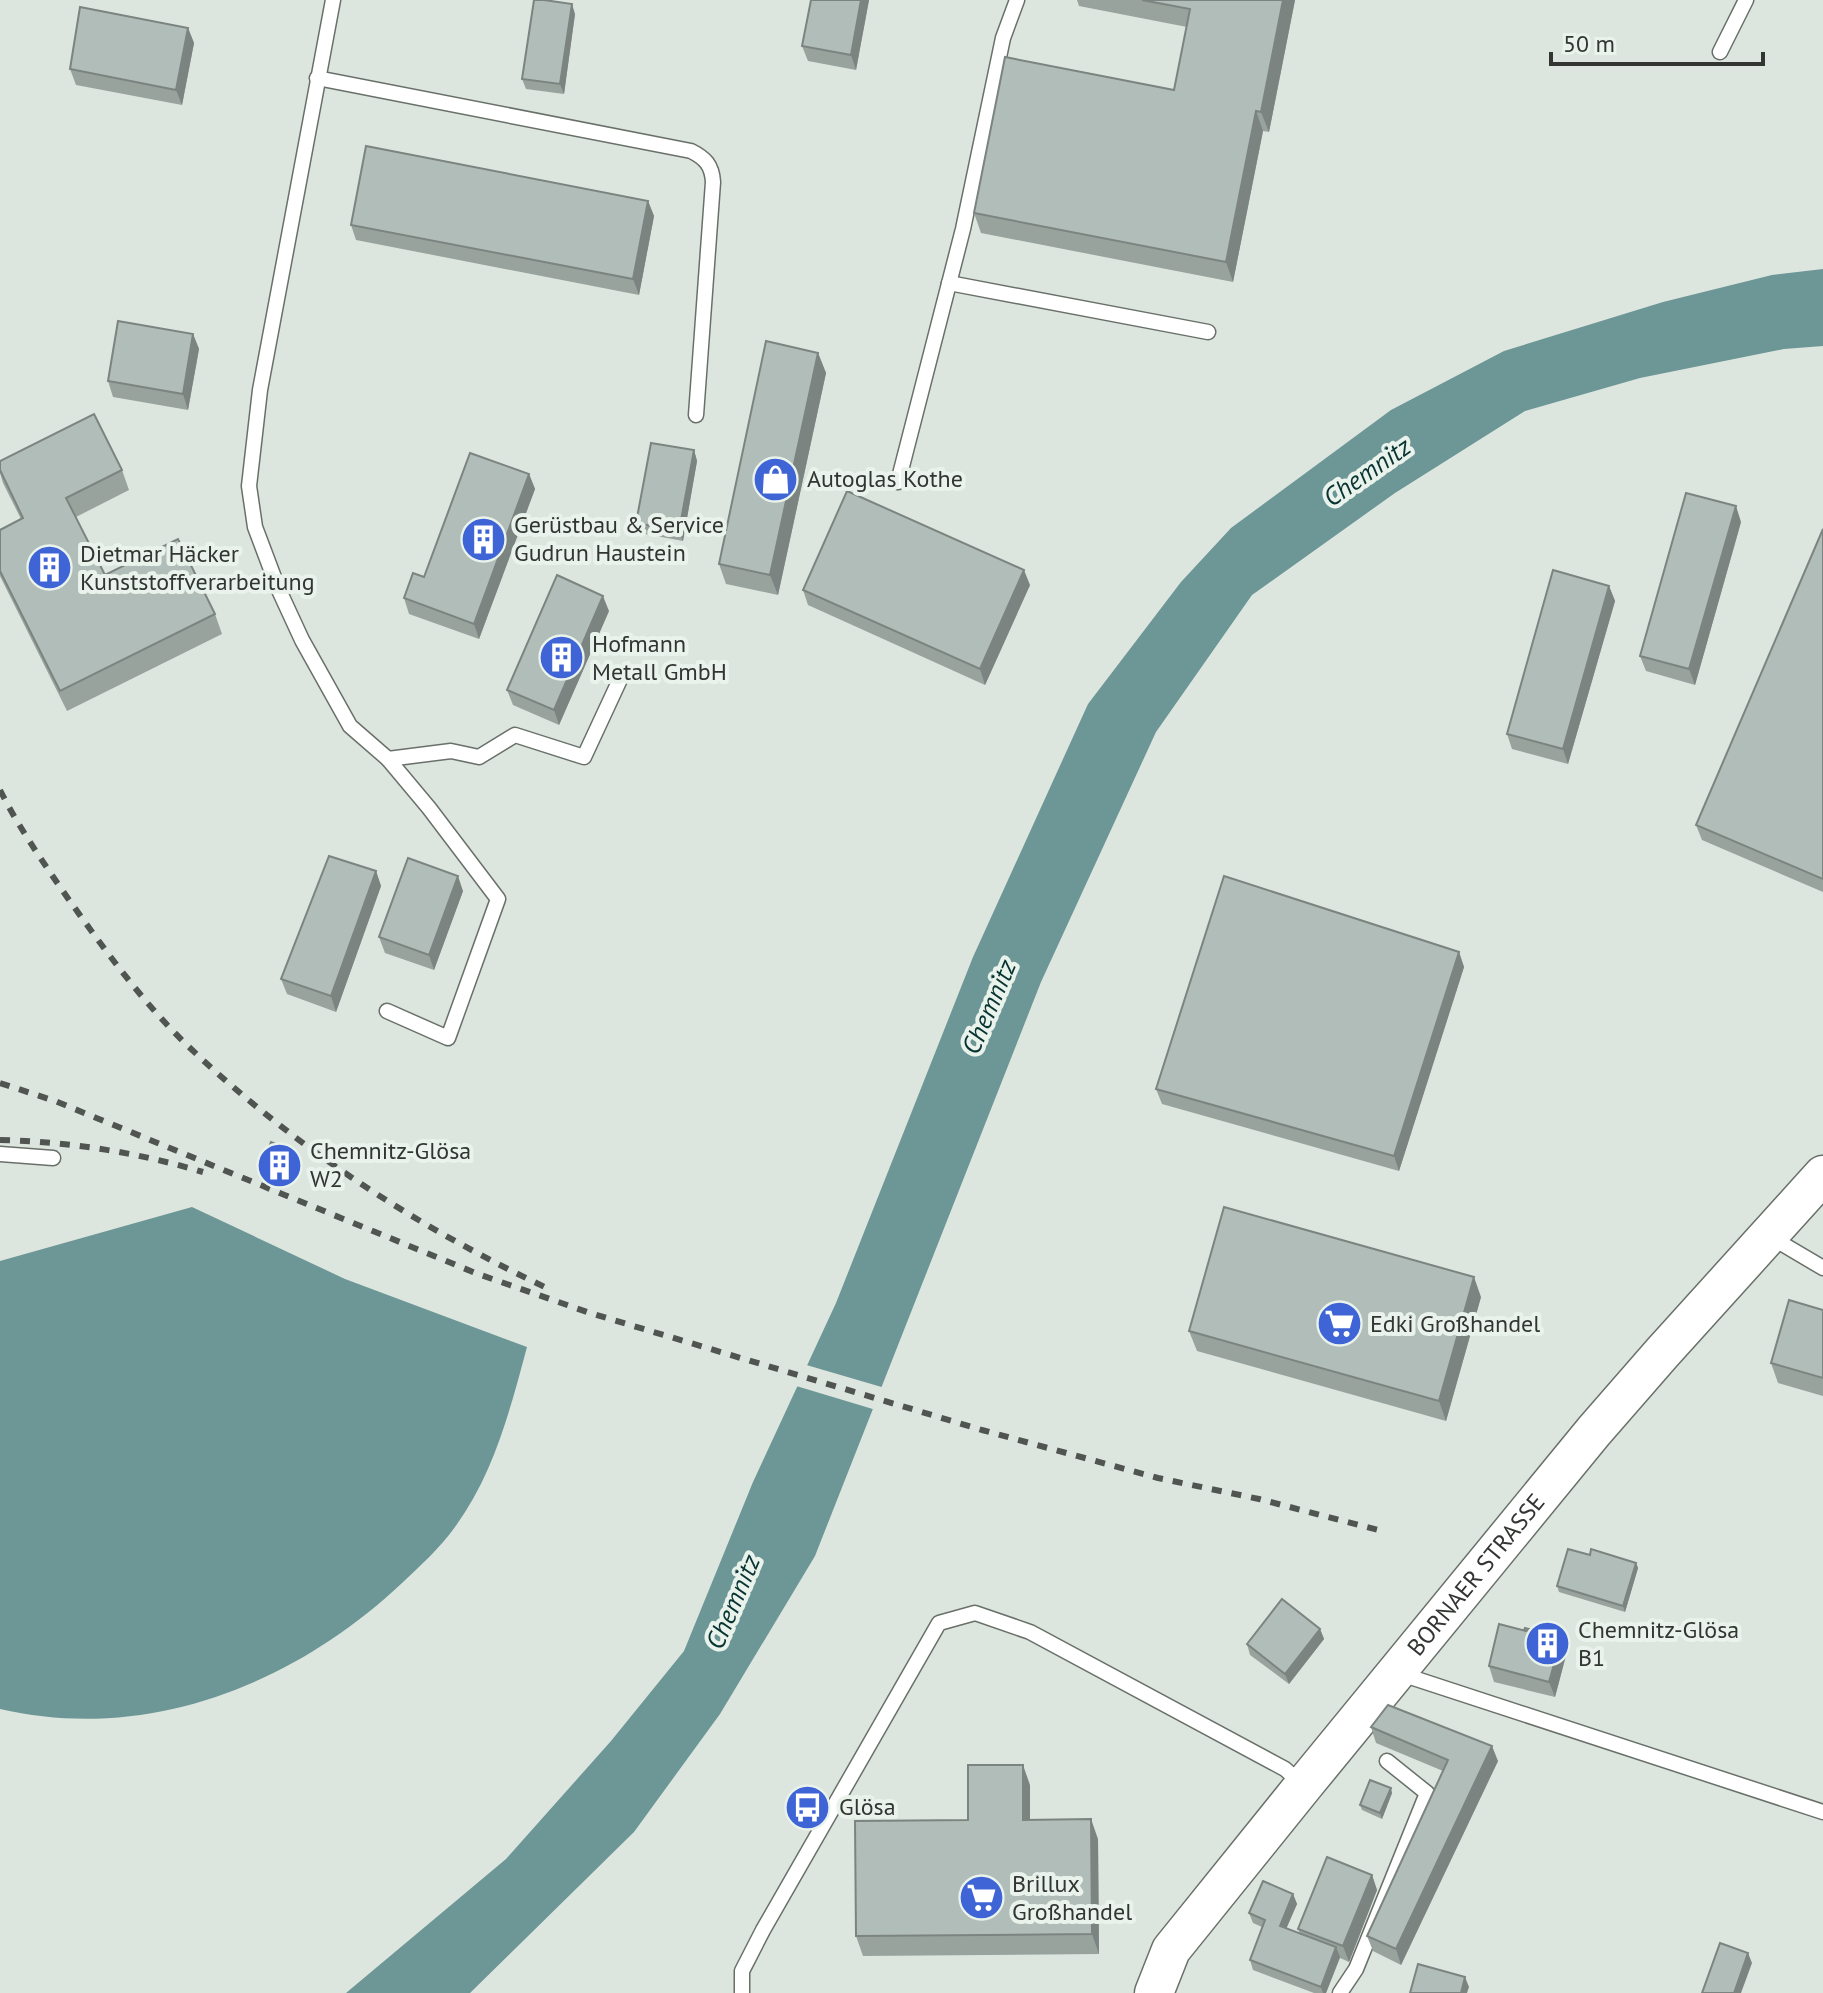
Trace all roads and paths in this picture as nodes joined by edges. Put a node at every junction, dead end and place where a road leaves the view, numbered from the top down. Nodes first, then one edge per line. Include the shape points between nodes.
1 (333, 0) edge
2 (1017, 0) edge
3 (1746, 0) edge
4 (1720, 52) dead end
5 (317, 78) junction
6 (949, 283) junction
7 (1208, 332) dead end
8 (696, 415) dead end
9 (898, 482) dead end
10 (623, 673) dead end
11 (388, 759) junction
12 (387, 1011) dead end
13 (0, 1154) edge
14 (53, 1158) dead end
15 (1823, 1175) edge
16 (1769, 1236) junction
17 (1823, 1268) edge
18 (1397, 1672) junction
19 (1387, 1761) dead end
20 (1304, 1785) junction
21 (1823, 1812) edge
22 (742, 1993) edge
23 (1154, 1993) edge
24 (1340, 1993) edge

1 - 5 lane
2 - 6 lane via 1003,38
3 - 4 lane
5 - 8 lane via 691,151 709,163 713,182
5 - 11 lane via 260,390 249,486 255,527 302,640 350,726
6 - 7 lane
6 - 9 lane
10 - 11 lane via 584,757 515,735 479,757 451,751
11 - 12 lane via 498,899 448,1038
13 - 14 lane
15 - 16 main road, BORNAER STRASSE
16 - 17 lane
16 - 18 main road, BORNAER STRASSE via 1594,1431
18 - 20 main road, BORNAER STRASSE
18 - 21 lane
19 - 24 lane via 1427,1793 1356,1969
20 - 22 lane via 1285,1769 1030,1632 975,1613 939,1623 763,1930 742,1971
20 - 23 main road, BORNAER STRASSE via 1171,1950

